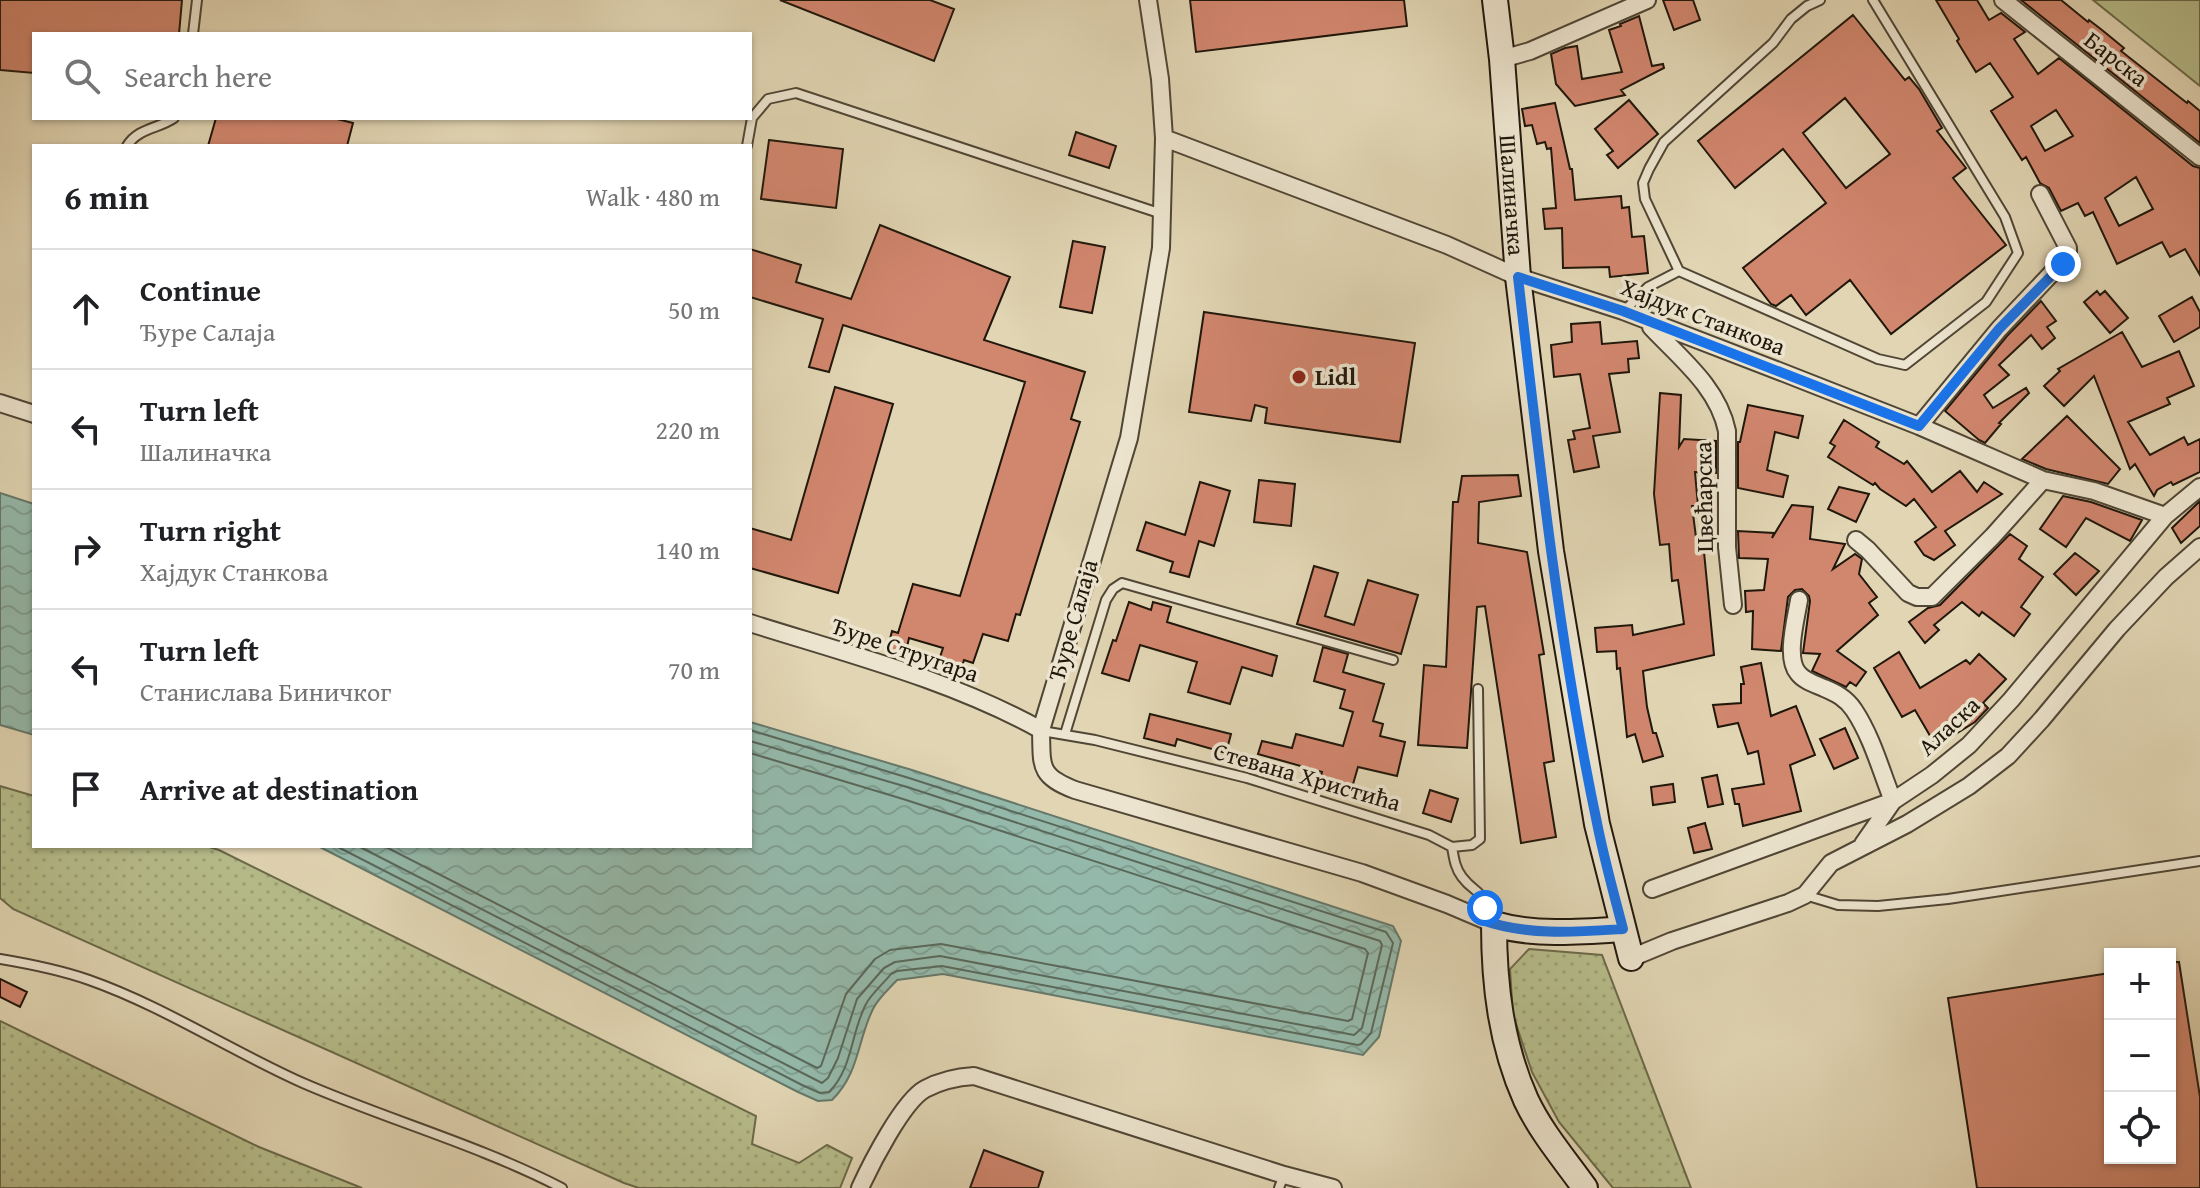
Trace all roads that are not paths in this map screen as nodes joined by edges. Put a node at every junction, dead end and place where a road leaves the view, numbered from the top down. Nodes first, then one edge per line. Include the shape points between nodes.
1 (197, 0) edge
2 (1148, 0) edge
3 (1495, 0) edge
4 (1647, 0) edge
5 (1820, 0) edge
6 (1873, 0) edge
7 (2003, 0) edge
8 (193, 32) edge
9 (1502, 59) junction
10 (752, 118) edge
11 (171, 120) edge
12 (752, 120) edge
13 (1164, 138) junction
14 (128, 144) edge
15 (747, 144) edge
16 (2200, 157) edge
17 (2040, 194) dead end
18 (1162, 214) junction
19 (1679, 271) junction
20 (1518, 277) junction
21 (1623, 311) junction
22 (1645, 321) junction
23 (0, 403) edge
24 (32, 413) edge
25 (1919, 426) junction
26 (2043, 480) junction
27 (2200, 487) edge
28 (2165, 516) junction
29 (1856, 540) dead end
30 (2200, 547) edge
31 (1799, 600) dead end
32 (1733, 605) dead end
33 (752, 624) edge
34 (1393, 660) dead end
35 (1478, 689) dead end
36 (1041, 730) junction
37 (1065, 734) junction
38 (1893, 801) junction
39 (1861, 846) junction
40 (1452, 847) junction
41 (2200, 861) edge
42 (1652, 889) dead end
43 (1805, 895) junction
44 (1488, 922) junction
45 (1623, 929) junction
46 (1631, 958) joint
47 (0, 959) edge
48 (1282, 1182) edge
49 (562, 1188) edge
50 (860, 1188) edge
51 (1333, 1188) edge
52 (1585, 1188) edge

1 - 8 lane
2 - 13 street, Ђуре Салаја
3 - 9 main road, Шалиначка
4 - 9 street
5 - 19 lane via 1791,19 1773,43 1664,142 1649,169 1643,183 1645,199
6 - 19 lane via 2005,217 2018,253 1986,302 1905,365 1878,359
7 - 16 street, Барска
9 - 20 main road, Шалиначка
10 - 18 lane via 768,99 796,93
11 - 14 lane via 145,129
12 - 15 lane
13 - 18 street, Ђуре Салаја
13 - 20 street, Хајдук Станкова
17 - 25 street via 2068,256
18 - 36 street, Ђуре Салаја via 1129,438
19 - 21 lane via 1648,287
20 - 21 street, Хајдук Станкова
20 - 45 main road, Шалиначка via 1565,638 1597,824
21 - 22 street, Хајдук Станкова
22 - 25 street, Хајдук Станкова
22 - 32 street, Цвећарска via 1698,375 1725,418
23 - 24 street
25 - 26 street, Хајдук Станкова
26 - 28 street, Хајдук Станкова
26 - 29 street via 1932,597 1908,593
27 - 28 street, Аласка
28 - 38 street, Аласка via 1969,745
30 - 39 street via 2117,629 2008,756 1907,824
31 - 38 street via 1792,644 1795,670 1854,709
33 - 36 street, Ђуре Стругара via 892,667
34 - 37 lane via 1122,583 1106,600
35 - 40 lane via 1480,839
36 - 37 lane, Стевана Христића
36 - 44 street, Ђуре Салаја via 1041,761 1059,784 1362,873
37 - 40 lane, Стевана Христића via 1247,778 1404,826
38 - 39 street
38 - 42 street, Аласка
39 - 43 street via 1831,863
40 - 44 lane via 1463,878 1482,895
41 - 43 lane via 1878,906 1838,905
43 - 46 street
44 - 45 main road, Ђуре Салаја via 1533,932
44 - 52 main road via 1502,1029 1512,1063 1527,1102
45 - 46 main road, Шалиначка
47 - 49 lane via 129,996 303,1083 522,1167
48 - 50 street via 974,1076 955,1077 922,1091 903,1113
48 - 51 street

